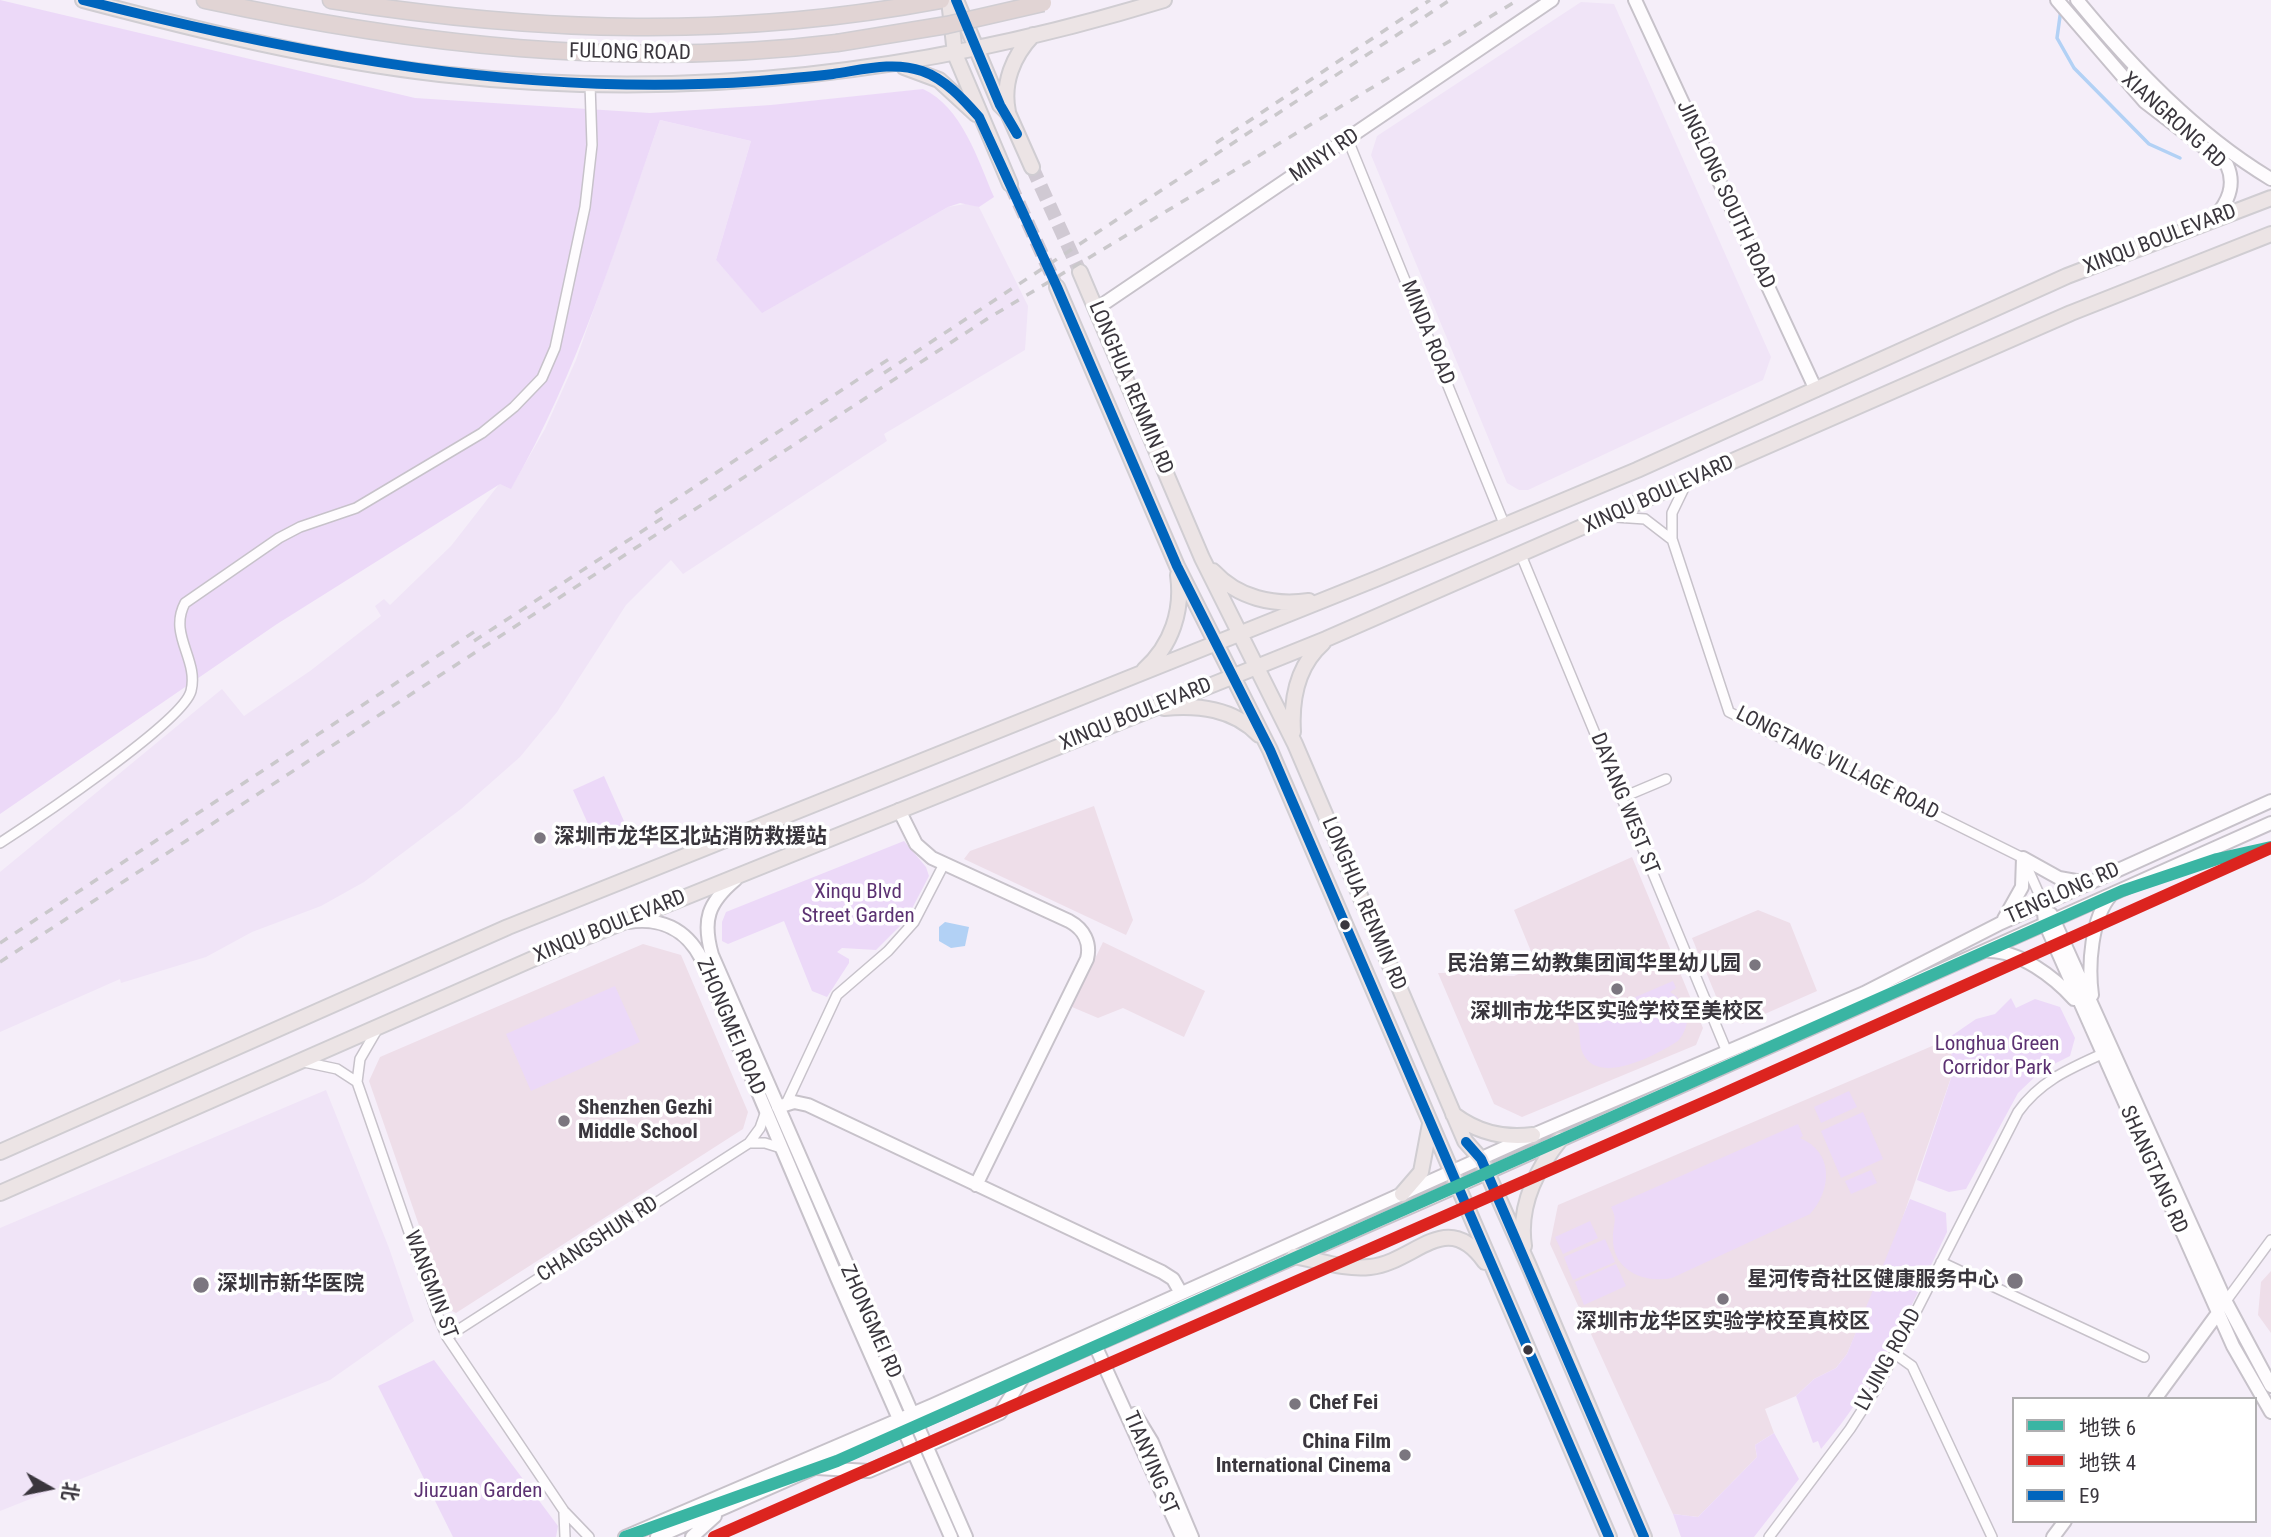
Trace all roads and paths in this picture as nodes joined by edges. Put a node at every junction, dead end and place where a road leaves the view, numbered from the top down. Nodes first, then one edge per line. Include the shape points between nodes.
1 (83, 0) edge
2 (205, 0) edge
3 (331, 0) edge
4 (941, 0) edge
5 (949, 0) edge
6 (956, 0) edge
7 (1164, 0) edge
8 (1552, 0) edge
9 (1635, 0) edge
10 (2057, 0) edge
11 (2077, 0) edge
12 (1049, 2) edge
13 (1034, 35) junction
14 (976, 50) junction
15 (956, 54) junction
16 (889, 65) junction
17 (590, 91) junction
18 (1008, 113) junction
19 (979, 117) junction
20 (1348, 140) junction
21 (1032, 167) tunnel mouth
22 (2271, 179) edge
23 (1010, 184) tunnel mouth
24 (2271, 198) edge
25 (2215, 217) junction
26 (2267, 237) edge
27 (1080, 272) tunnel mouth
28 (1057, 287) tunnel mouth
29 (1096, 309) junction
30 (1816, 390) junction
31 (1686, 484) junction
32 (1606, 518) junction
33 (1505, 526) junction
34 (1672, 539) junction
35 (1521, 555) junction
36 (1202, 558) junction
37 (1177, 566) junction
38 (1328, 598) junction
39 (1239, 635) junction
40 (1332, 636) junction
41 (1216, 644) junction
42 (1257, 667) junction
43 (1234, 675) junction
44 (1134, 677) junction
45 (1148, 710) junction
46 (1295, 744) junction
47 (1270, 750) junction
48 (1666, 779) dead end
49 (1621, 798) junction
50 (2271, 801) edge
51 (900, 810) junction
52 (2271, 823) edge
53 (0, 843) edge
54 (2023, 858) junction
55 (944, 864) junction
56 (743, 873) junction
57 (2088, 883) junction
58 (2112, 894) junction
59 (2043, 904) junction
60 (2050, 921) junction
61 (2001, 923) junction
62 (617, 924) junction
63 (1985, 950) junction
64 (2088, 1008) junction
65 (379, 1027) junction
66 (1727, 1052) junction
67 (2102, 1054) junction
68 (300, 1061) junction
69 (357, 1082) junction
70 (777, 1107) junction
71 (1453, 1114) junction
72 (1429, 1119) junction
73 (1533, 1135) junction
74 (1560, 1140) junction
75 (749, 1143) junction
76 (781, 1148) junction
77 (0, 1152) edge
78 (1484, 1166) junction
79 (1455, 1178) junction
80 (976, 1185) junction
81 (0, 1193) edge
82 (1402, 1194) junction
83 (2271, 1240) edge
84 (1294, 1256) junction
85 (1941, 1262) junction
86 (1528, 1264) junction
87 (1500, 1283) junction
88 (1181, 1293) junction
89 (2222, 1307) junction
90 (447, 1337) junction
91 (1095, 1345) junction
92 (1895, 1354) junction
93 (2144, 1356) dead end
94 (1018, 1374) junction
95 (2271, 1386) edge
96 (1118, 1390) junction
97 (2156, 1397) edge
98 (2271, 1412) edge
99 (907, 1422) junction
100 (919, 1449) junction
101 (816, 1468) junction
102 (722, 1509) junction
103 (564, 1511) junction
104 (1606, 1533) edge
105 (565, 1537) edge
106 (589, 1537) edge
107 (625, 1537) edge
108 (657, 1537) edge
109 (692, 1537) edge
110 (951, 1537) edge
111 (965, 1537) edge
112 (1182, 1537) edge
113 (1192, 1537) edge
114 (1644, 1537) edge
115 (1769, 1537) edge
116 (1992, 1537) edge

1 - 17 main road via 250,42 372,64
2 - 12 highway, FULONG ROAD, bridge via 338,27 526,50 676,56 838,43
3 - 4 highway, FULONG ROAD via 440,16 621,29 834,18
5 - 15 main road
6 - 14 main road
7 - 13 main road
8 - 20 main road, MINYI RD
9 - 30 main road, JINGLONG SOUTH ROAD
10 - 25 main road, XIANGRONG RD via 2146,102 2227,165 2231,187
11 - 22 main road, XIANGRONG RD via 2161,92
13 - 14 main road
13 - 18 main road via 1010,71 1005,98
14 - 15 main road
14 - 18 main road via 1000,105
15 - 16 main road
15 - 19 main road
16 - 17 main road via 811,76
16 - 19 main road via 939,79
17 - 53 street via 592,145 585,207 555,348 542,377 514,407 472,439 356,508 279,538 193,596 179,620 192,680 179,711 147,739
18 - 21 main road
19 - 23 main road
20 - 29 main road, MINYI RD
20 - 33 street, MINDA ROAD
24 - 25 main road, XINQU BOULEVARD
25 - 30 main road, XINQU BOULEVARD via 2067,276
26 - 31 main road, XINQU BOULEVARD via 2071,313
27 - 29 main road, LONGHUA RENMIN RD
28 - 37 main road, LONGHUA RENMIN RD
29 - 36 main road, LONGHUA RENMIN RD
30 - 33 main road, XINQU BOULEVARD
31 - 32 main road, XINQU BOULEVARD
31 - 34 street, LONGTANG VILLAGE ROAD via 1672,513
32 - 34 street via 1638,517
32 - 35 main road, XINQU BOULEVARD
33 - 38 main road, XINQU BOULEVARD
34 - 54 street, LONGTANG VILLAGE ROAD via 1729,712
35 - 40 main road, XINQU BOULEVARD
35 - 49 street, DAYANG WEST ST
36 - 38 main road via 1224,583 1254,597 1287,603
36 - 39 main road, LONGHUA RENMIN RD
37 - 41 main road, LONGHUA RENMIN RD
37 - 44 main road via 1180,600 1176,621 1158,655
38 - 39 main road, XINQU BOULEVARD
39 - 41 main road, XINQU BOULEVARD
39 - 42 main road, LONGHUA RENMIN RD
40 - 42 main road, XINQU BOULEVARD
40 - 46 main road via 1313,653 1298,679 1292,705
41 - 43 main road, LONGHUA RENMIN RD
41 - 44 main road, XINQU BOULEVARD
42 - 43 main road, XINQU BOULEVARD
42 - 46 main road, LONGHUA RENMIN RD
43 - 45 main road, XINQU BOULEVARD
43 - 47 main road, LONGHUA RENMIN RD
44 - 77 main road, XINQU BOULEVARD via 533,917
45 - 47 main road via 1200,708 1227,713 1256,732
45 - 51 main road, XINQU BOULEVARD
46 - 71 main road, LONGHUA RENMIN RD
47 - 72 main road, LONGHUA RENMIN RD
48 - 49 street
49 - 66 street, DAYANG WEST ST
50 - 57 main road, TENGLONG RD
51 - 55 main road via 916,844
51 - 56 main road, XINQU BOULEVARD
52 - 58 main road
54 - 57 main road via 2059,878
54 - 59 street
54 - 61 main road via 2022,887
55 - 70 street via 914,922 837,995
55 - 80 main road via 1069,921 1089,945 1087,959
56 - 62 main road, XINQU BOULEVARD
56 - 70 main road, ZHONGMEI ROAD via 710,907 709,945
57 - 59 main road, TENGLONG RD
58 - 60 main road
58 - 64 main road via 2097,922
59 - 60 main road, SHANGTANG RD
59 - 61 main road, TENGLONG RD
60 - 63 main road
60 - 64 main road, SHANGTANG RD
61 - 66 main road, TENGLONG RD via 1864,993
62 - 65 main road, XINQU BOULEVARD
62 - 70 main road, ZHONGMEI ROAD via 662,923 691,942
63 - 64 main road via 2020,958
63 - 74 main road
64 - 67 main road, SHANGTANG RD
64 - 89 main road, SHANGTANG RD
65 - 68 main road, XINQU BOULEVARD
65 - 69 street via 360,1059
66 - 73 main road, TENGLONG RD
67 - 85 street, LVJING ROAD via 2051,1079 2026,1101
67 - 89 main road, SHANGTANG RD
68 - 69 street via 337,1069
68 - 81 main road, XINQU BOULEVARD
69 - 90 street, WANGMIN ST
70 - 75 street
70 - 76 main road, ZHONGMEI ROAD
70 - 80 main road via 807,1105
70 - 99 main road, ZHONGMEI RD
71 - 73 main road via 1490,1133
71 - 78 main road, LONGHUA RENMIN RD via 1465,1141
72 - 79 main road, LONGHUA RENMIN RD
72 - 82 main road via 1429,1144 1421,1172
73 - 78 main road, TENGLONG RD
74 - 78 main road
74 - 86 main road via 1546,1158 1528,1198 1522,1228
75 - 76 street
75 - 90 street, CHANGSHUN RD
76 - 99 main road, ZHONGMEI RD
78 - 79 main road, TENGLONG RD
78 - 86 main road, LONGHUA RENMIN RD
79 - 82 main road, TENGLONG RD
79 - 84 main road
79 - 87 main road, LONGHUA RENMIN RD
80 - 88 main road via 1162,1272
82 - 88 main road, TENGLONG RD
83 - 89 street
84 - 87 main road via 1374,1267 1436,1239 1454,1238 1476,1250
84 - 91 main road
85 - 92 street, LVJING ROAD
85 - 93 street
86 - 114 main road, LONGHUA RENMIN RD
87 - 104 main road, LONGHUA RENMIN RD
88 - 94 main road, TENGLONG RD
89 - 95 main road, SHANGTANG RD
89 - 97 main road
89 - 98 main road, SHANGTANG RD via 2249,1378
90 - 103 street, WANGMIN ST
91 - 94 main road
91 - 96 main road, TIANYING ST
92 - 115 street, LVJING ROAD via 1850,1429
92 - 116 street via 1912,1366
94 - 99 main road, TENGLONG RD
94 - 100 main road via 1000,1413
96 - 112 main road, TIANYING ST
96 - 113 main road, TIANYING ST via 1152,1442
99 - 100 main road, ZHONGMEI RD
99 - 101 main road
99 - 107 main road
100 - 101 main road via 869,1471
100 - 110 main road, ZHONGMEI RD
100 - 111 main road, ZHONGMEI RD
101 - 102 main road
102 - 108 main road
102 - 109 main road
103 - 105 street
103 - 106 street, WANGMIN ST

